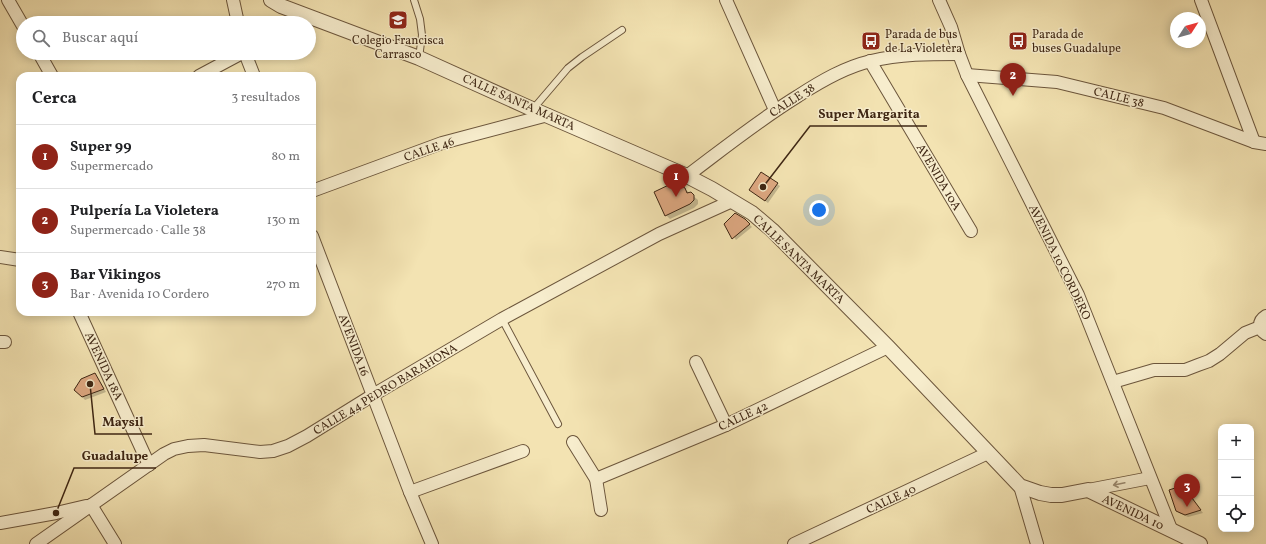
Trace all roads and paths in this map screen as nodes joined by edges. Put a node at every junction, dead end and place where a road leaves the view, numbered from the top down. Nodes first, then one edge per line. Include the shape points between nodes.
1 (8, 0) edge
2 (233, 0) edge
3 (271, 0) edge
4 (414, 0) edge
5 (726, 0) edge
6 (939, 0) edge
7 (1201, 0) edge
8 (17, 16) edge
9 (236, 16) edge
10 (307, 16) edge
11 (316, 19) edge
12 (622, 30) dead end
13 (959, 54) junction
14 (418, 58) junction
15 (43, 60) edge
16 (230, 60) edge
17 (247, 60) edge
18 (870, 61) junction
19 (50, 72) edge
20 (206, 72) edge
21 (252, 72) edge
22 (967, 75) junction
23 (532, 109) junction
24 (775, 110) junction
25 (548, 115) junction
26 (1254, 142) junction
27 (1266, 144) edge
28 (687, 176) junction
29 (316, 190) edge
30 (732, 201) junction
31 (971, 231) dead end
32 (316, 247) edge
33 (0, 257) edge
34 (16, 259) edge
35 (80, 316) edge
36 (502, 319) junction
37 (1264, 326) edge
38 (888, 347) junction
39 (696, 362) dead end
40 (1113, 382) junction
41 (372, 395) junction
42 (558, 424) dead end
43 (726, 425) junction
44 (573, 442) dead end
45 (523, 451) dead end
46 (988, 453) junction
47 (150, 464) junction
48 (1150, 478) junction
49 (596, 479) junction
50 (1020, 486) junction
51 (1088, 490) junction
52 (410, 492) junction
53 (91, 505) junction
54 (601, 510) dead end
55 (0, 523) edge
56 (1171, 529) junction
57 (36, 544) edge
58 (115, 544) edge
59 (432, 544) edge
60 (794, 544) edge
61 (1037, 544) edge
62 (1200, 544) edge

1 - 8 street
2 - 9 street
3 - 10 street, CALLE SANTA MARTA
4 - 14 lane via 422,35
5 - 24 street
6 - 13 street, AVENIDA 10 CORDERO
7 - 26 street
11 - 14 street, CALLE SANTA MARTA
12 - 23 lane via 568,68
13 - 18 street, CALLE 38 via 913,55
13 - 22 street, AVENIDA 10 CORDERO
14 - 23 street, CALLE SANTA MARTA
15 - 19 street
16 - 20 street
17 - 21 street
18 - 24 street, CALLE 38 via 815,84
18 - 31 street, AVENIDA 10A
22 - 26 street, CALLE 38 via 1057,82 1164,108
22 - 40 street, AVENIDA 10 CORDERO via 1078,295
23 - 25 street, CALLE SANTA MARTA
24 - 28 street, CALLE 38
25 - 28 street, CALLE SANTA MARTA
25 - 29 street, CALLE 46 via 442,143
26 - 27 street, CALLE 38
28 - 30 street, CALLE SANTA MARTA
30 - 36 street, CALLE 44 PEDRO BARAHONA via 659,234
30 - 38 street, CALLE SANTA MARTA via 752,212 772,230
32 - 41 street, AVENIDA 16
33 - 34 street
35 - 47 street, AVENIDA 18A
36 - 41 street, CALLE 44 PEDRO BARAHONA
36 - 42 lane
37 - 40 street via 1245,333 1220,354 1198,365 1184,370 1154,370
38 - 43 street, CALLE 42
38 - 46 street, CALLE SANTA MARTA
39 - 43 street
40 - 48 street, AVENIDA 10 CORDERO
41 - 47 street, CALLE 44 PEDRO BARAHONA via 288,446 260,452 204,445 188,446 174,449
41 - 52 street, AVENIDA 16
43 - 49 street, CALLE 42
44 - 49 street
45 - 52 street
46 - 50 street, CALLE SANTA MARTA
46 - 60 street, CALLE 40
47 - 53 street, CALLE 44 PEDRO BARAHONA
48 -> 51 street, CALLE SANTA MARTA
48 - 56 street, AVENIDA 10 CORDERO
49 - 54 street
50 - 51 street, CALLE SANTA MARTA via 1051,495
50 - 61 street
51 - 56 street, AVENIDA 10
52 - 59 street, AVENIDA 16
53 - 55 street
53 - 57 street, CALLE 44 PEDRO BARAHONA
53 - 58 street
56 - 62 street, AVENIDA 10

